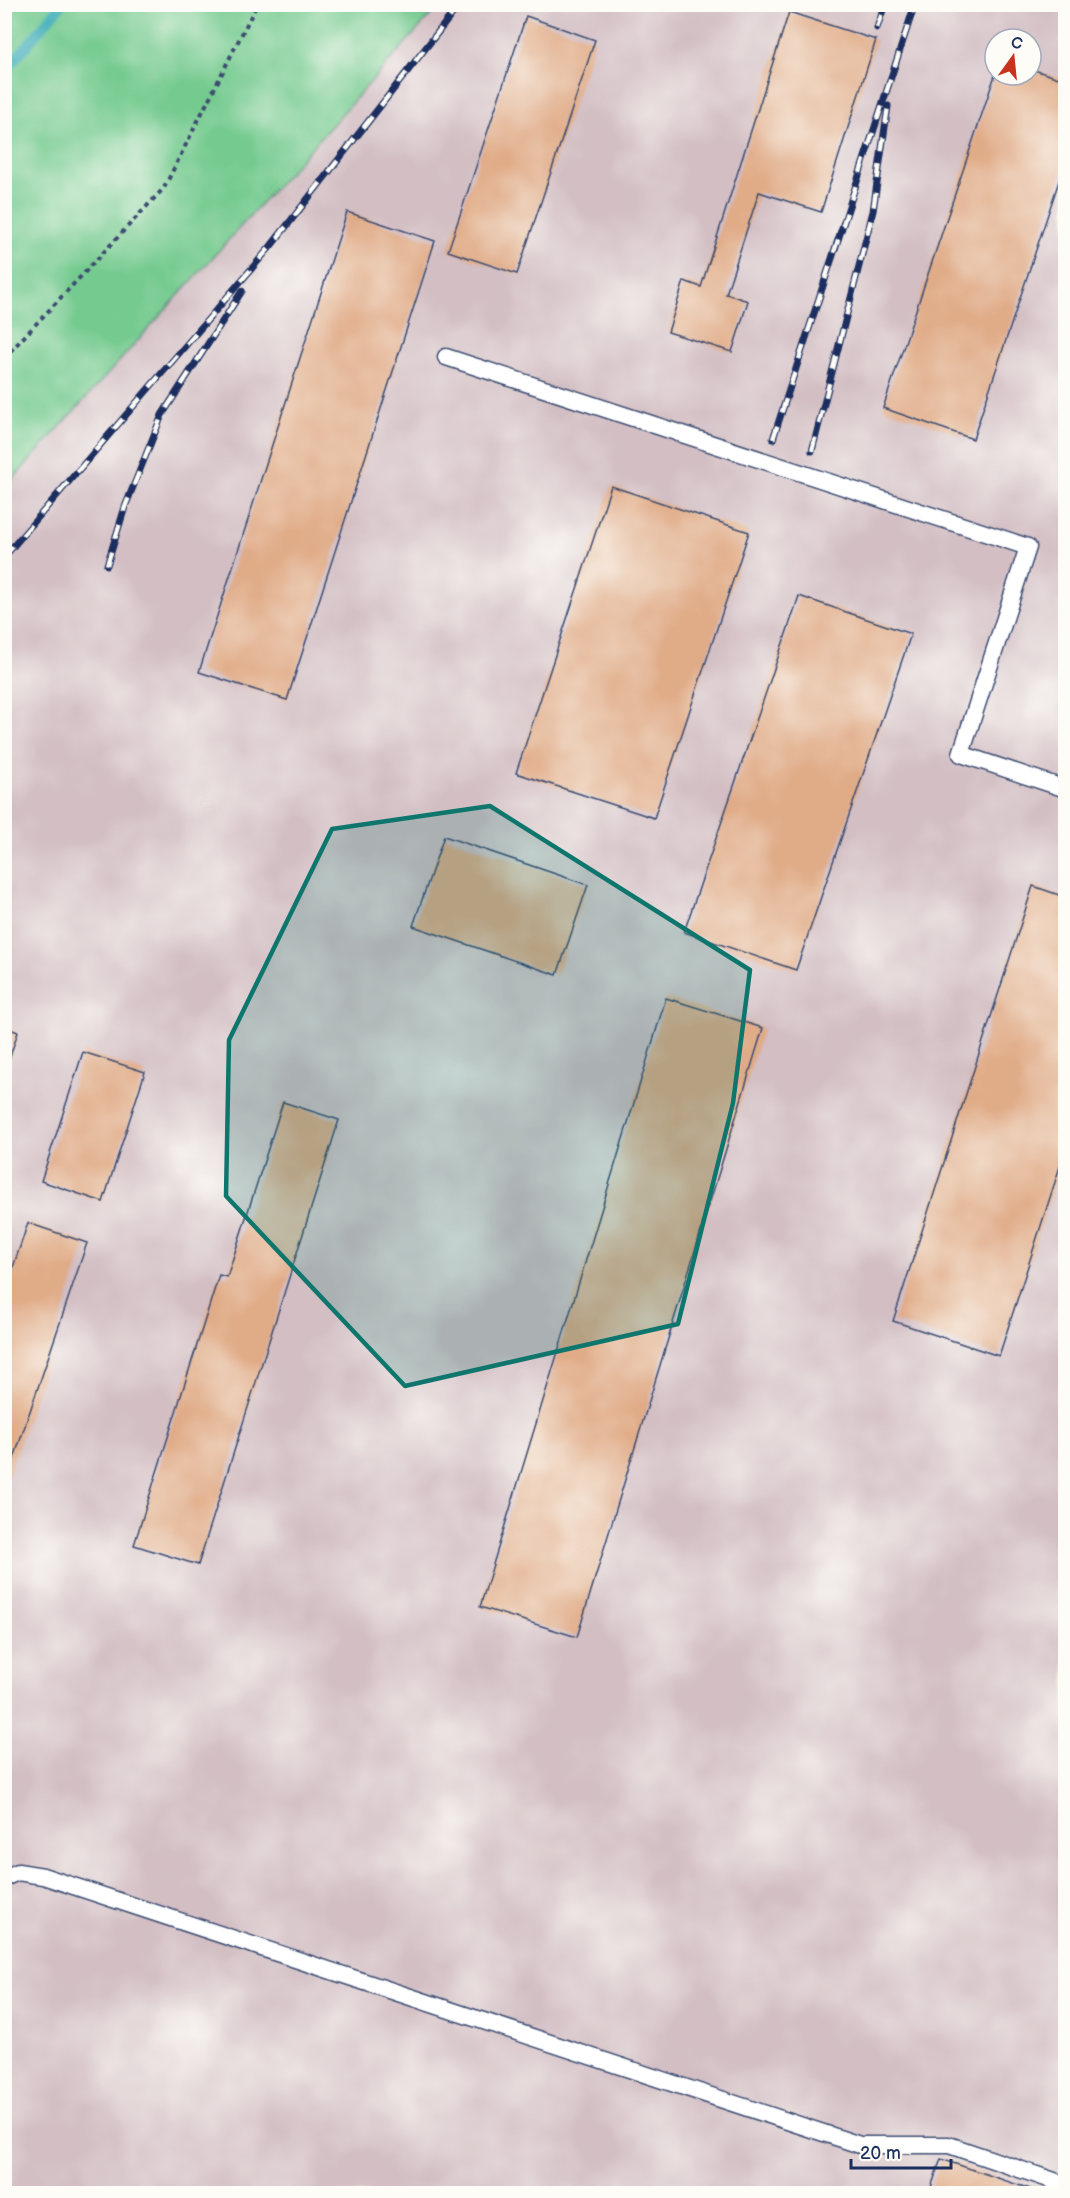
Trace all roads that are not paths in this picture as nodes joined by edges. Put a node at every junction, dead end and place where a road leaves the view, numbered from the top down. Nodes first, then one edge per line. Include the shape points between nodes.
1 (446, 357) dead end
2 (1065, 789) edge
3 (4, 1878) edge
4 (1065, 2185) edge

1 - 2 lane via 1028,547 961,754
3 - 4 lane via 18,1872 43,1876 860,2145 949,2145

